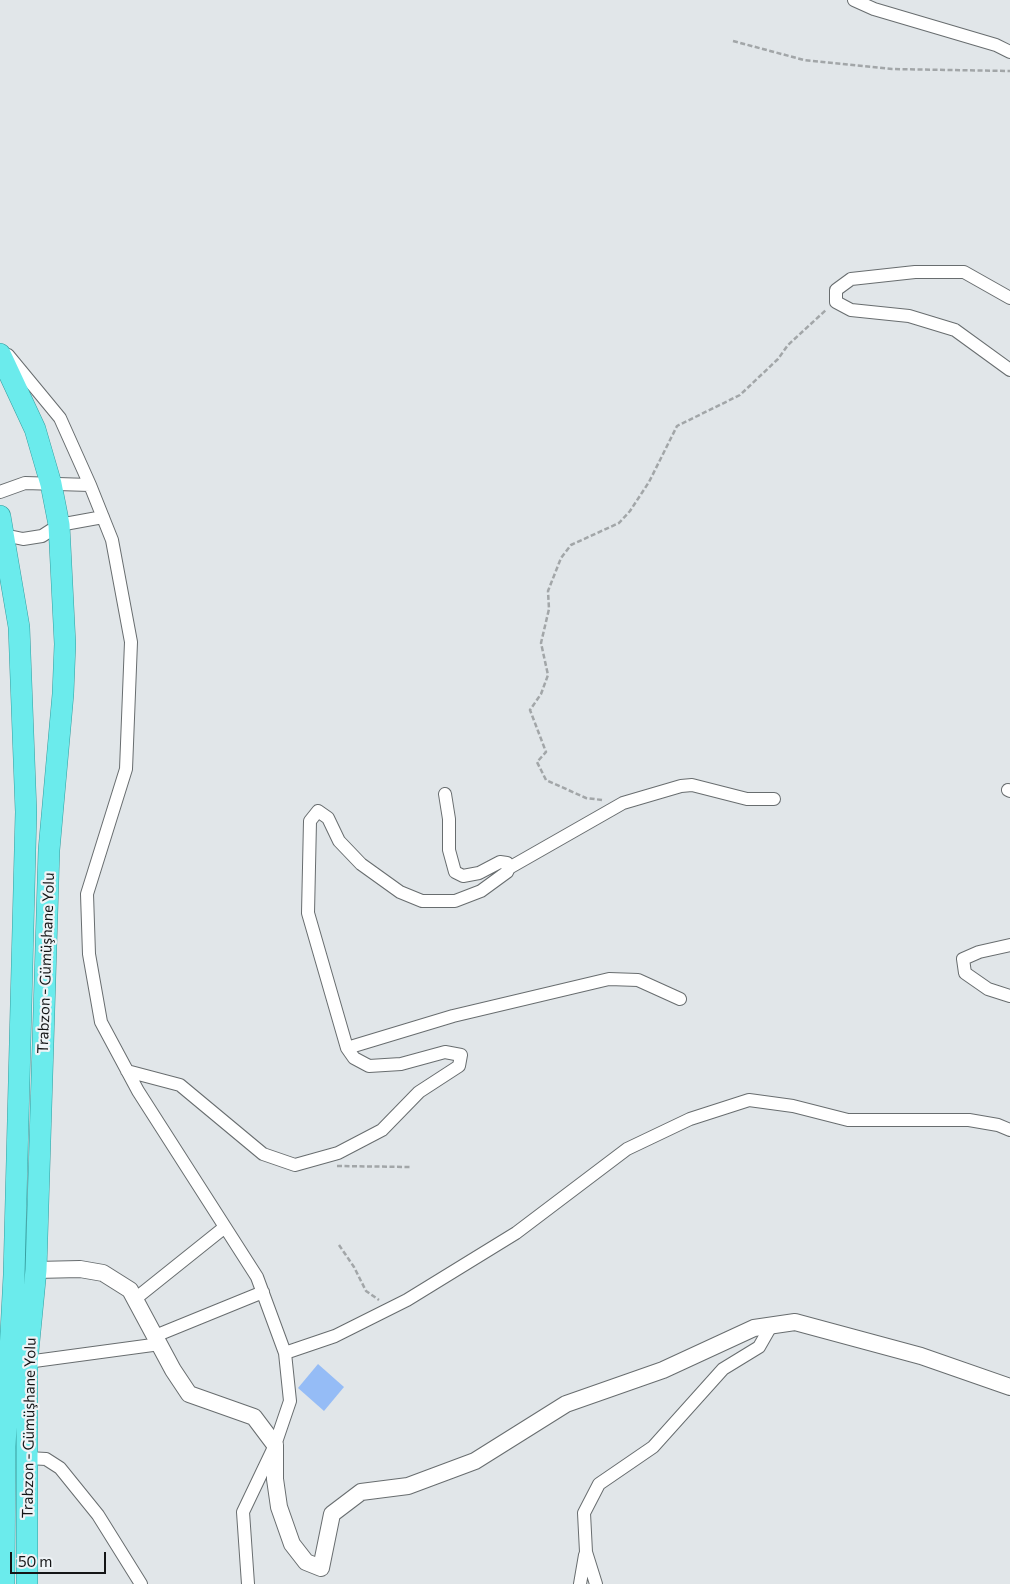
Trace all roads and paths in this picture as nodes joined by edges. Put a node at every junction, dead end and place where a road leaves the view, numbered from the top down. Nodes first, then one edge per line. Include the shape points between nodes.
1 (854, 0) edge
2 (733, 41) dead end
3 (1010, 52) edge
4 (1010, 71) edge
5 (1010, 298) edge
6 (836, 302) junction
7 (0, 346) edge
8 (0, 354) edge
9 (1010, 370) edge
10 (51, 484) junction
11 (90, 485) junction
12 (0, 492) edge
13 (103, 517) junction
14 (2, 525) edge
15 (58, 525) junction
16 (445, 794) dead end
17 (774, 799) dead end
18 (624, 803) junction
19 (509, 868) junction
20 (1010, 945) edge
21 (1010, 996) edge
22 (680, 998) dead end
23 (346, 1048) junction
24 (127, 1071) junction
25 (1010, 1130) edge
26 (318, 1159) junction
27 (410, 1167) dead end
28 (225, 1227) junction
29 (339, 1245) dead end
30 (36, 1270) junction
31 (263, 1292) junction
32 (135, 1299) junction
33 (380, 1300) dead end
34 (771, 1326) junction
35 (158, 1340) junction
36 (285, 1353) junction
37 (27, 1362) junction
38 (1010, 1387) edge
39 (275, 1445) junction
40 (28, 1458) junction
41 (586, 1552) junction
42 (4, 1584) edge
43 (27, 1584) edge
44 (141, 1584) edge
45 (248, 1584) edge
46 (580, 1584) edge
47 (596, 1584) edge

1 - 3 street
2 - 4 path via 804,60 892,69
5 - 6 street via 964,272 915,272 851,279 836,290
6 - 9 street via 851,310 909,316 955,330
6 - 18 path via 788,344 778,359 740,395 677,426 649,482 619,523 571,545 560,558 548,591 549,608 541,643 548,676 530,710 546,752 537,762 546,780 586,798
7 - 11 street via 60,418
8 - 10 highway, Trabzon - Gümüşhane Yolu via 35,429
10 - 11 street
10 - 12 street via 25,482
10 - 15 highway, Trabzon - Gümüşhane Yolu
11 - 13 street
13 - 15 street
13 - 24 street via 112,540 131,642 126,769 86,894 89,954 101,1022
14 - 15 street via 24,539 42,536
14 - 42 highway, Trabzon - Gümüşhane Yolu via 19,627 26,812 14,1275 5,1446
15 - 30 highway, Trabzon - Gümüşhane Yolu via 65,644 49,850
16 - 19 street via 449,850 456,872 462,876 479,873 500,862 507,863
17 - 18 street via 738,798 692,785
18 - 19 street
19 - 23 street via 481,891 455,901 422,901 400,892 361,864 339,841 328,818 318,811 310,821 308,913
20 - 21 street via 963,959 964,972 988,989
22 - 23 street via 638,980 609,979 453,1016
23 - 26 street via 354,1058 369,1066 401,1064 445,1052 461,1055 459,1066 420,1092 382,1130 338,1153
24 - 26 street via 180,1084 263,1154 294,1165
24 - 28 street
25 - 36 street via 969,1120 848,1120 793,1106 749,1100 690,1119 627,1149 516,1233 407,1300 335,1336
26 - 27 path via 343,1167
28 - 31 street
28 - 32 street
29 - 33 path via 366,1292
30 - 32 street via 80,1269 103,1273 130,1290
30 - 37 highway, Trabzon - Gümüşhane Yolu
31 - 35 street
31 - 36 street
32 - 35 street
34 - 38 street via 795,1322 921,1356
34 - 39 street via 754,1328 663,1370 566,1404 476,1461 408,1486 361,1492 332,1514 321,1568 306,1562 292,1544 279,1507
34 - 41 street via 759,1347 723,1369 653,1447 599,1484 584,1513
35 - 37 street
35 - 39 street via 189,1394 254,1417
36 - 39 street via 290,1401
37 - 40 highway, Trabzon - Gümüşhane Yolu
39 - 45 street via 243,1512
40 - 43 highway, Trabzon - Gümüşhane Yolu
40 - 44 street via 46,1460 60,1468 98,1515
41 - 46 street
41 - 47 street

